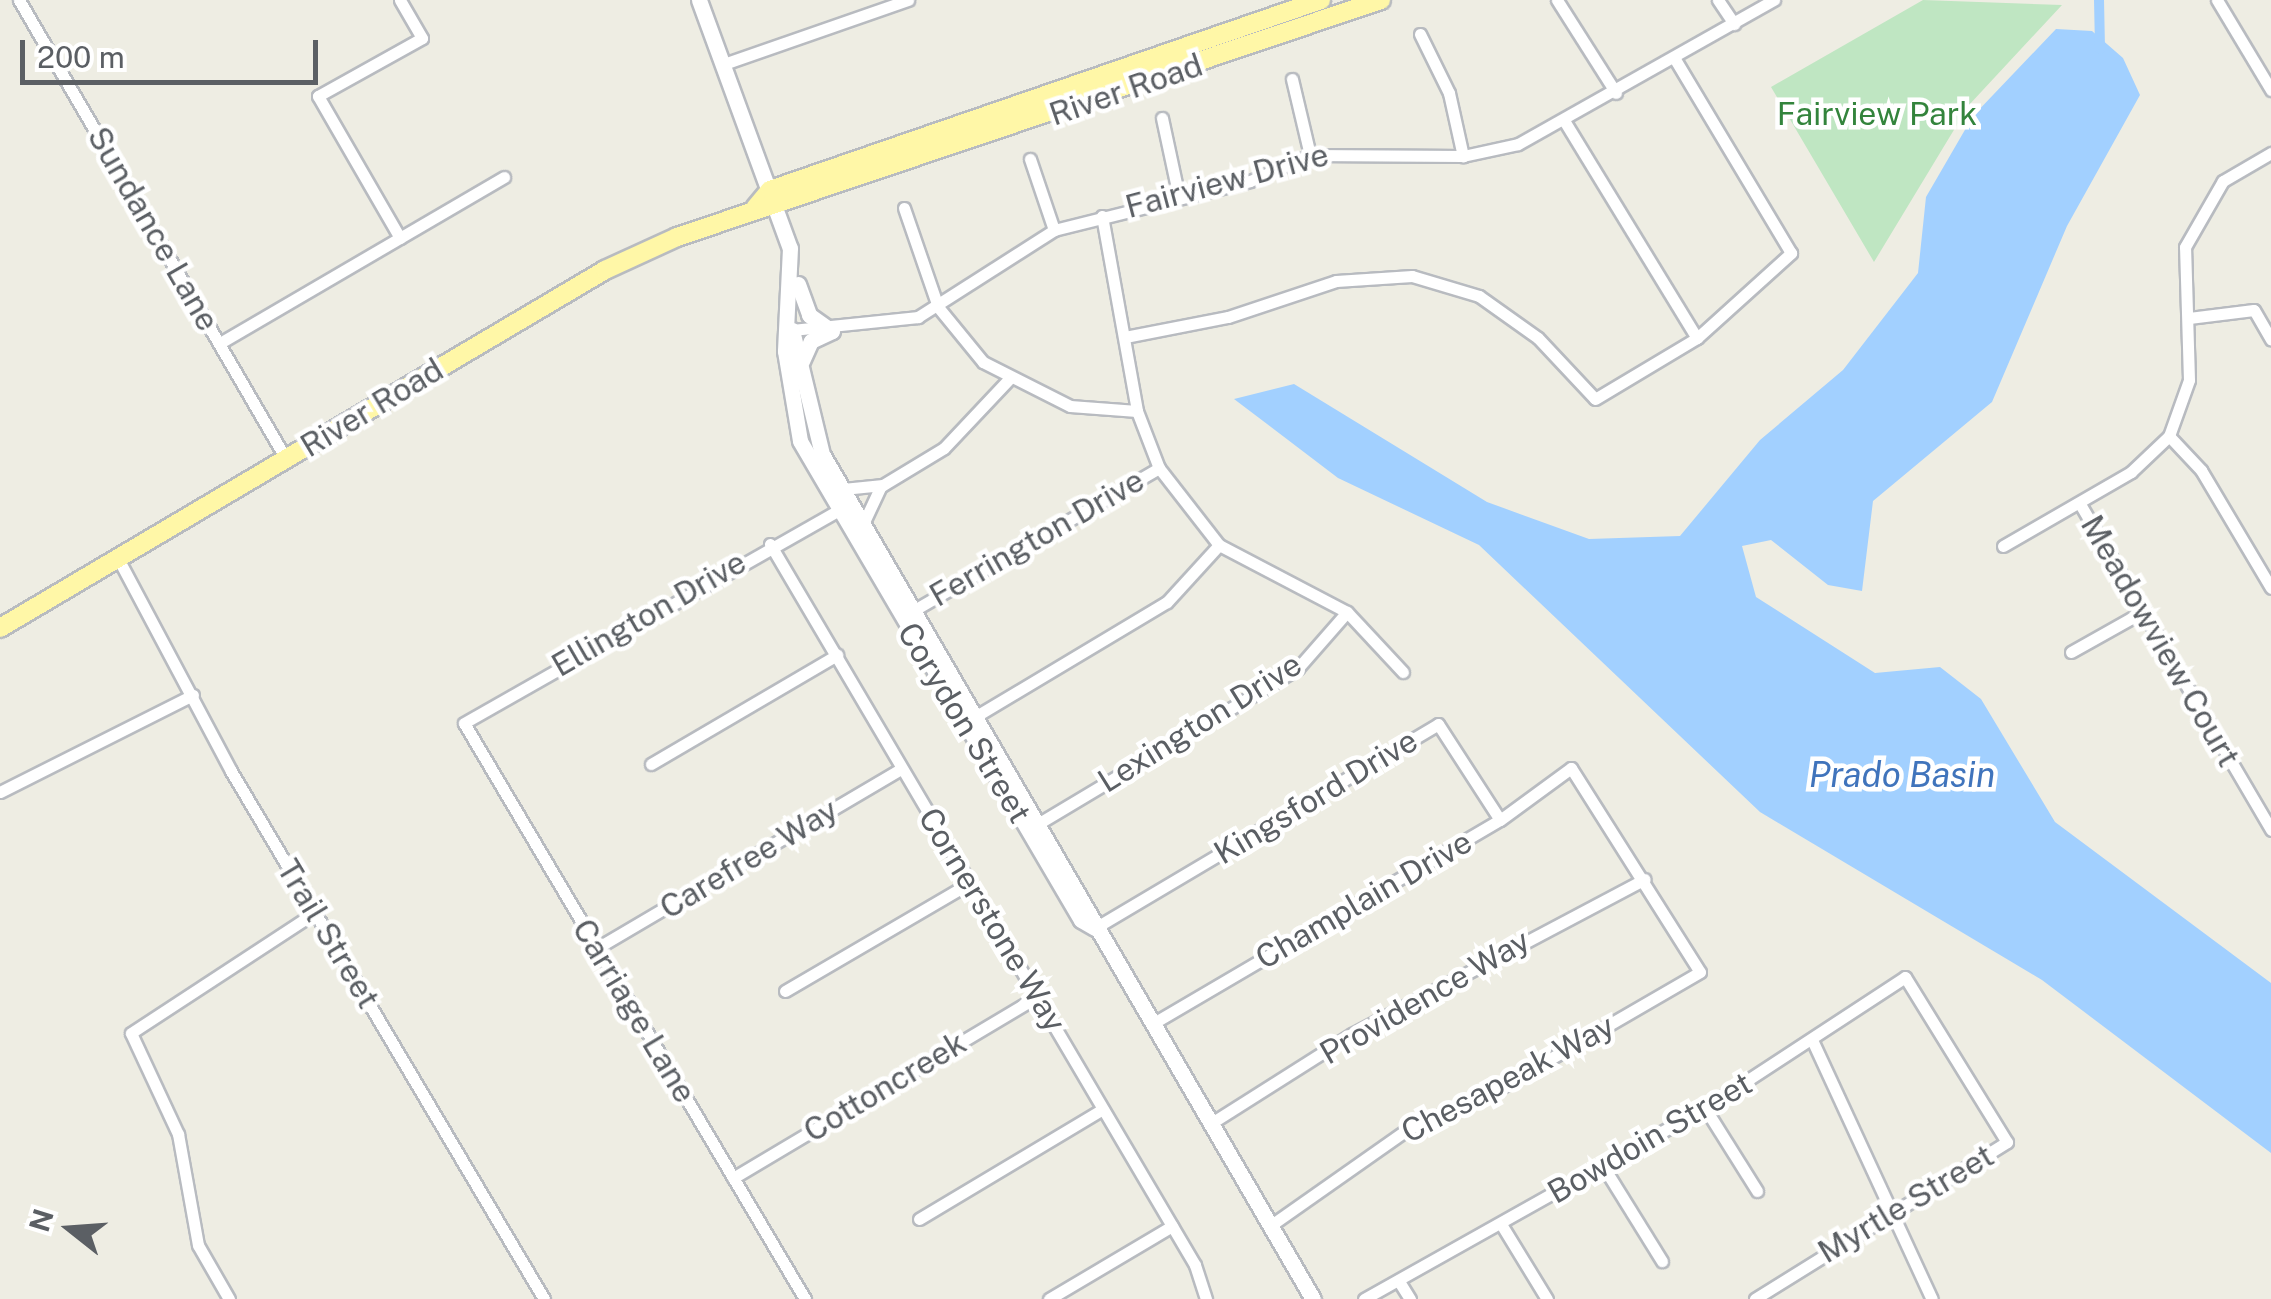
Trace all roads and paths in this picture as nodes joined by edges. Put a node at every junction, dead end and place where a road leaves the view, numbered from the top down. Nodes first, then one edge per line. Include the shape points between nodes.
1 (19, 0) edge
2 (400, 0) edge
3 (699, 0) edge
4 (908, 0) edge
5 (1322, 0) edge
6 (1382, 0) edge
7 (1556, 0) edge
8 (1718, 0) edge
9 (1774, 0) edge
10 (2217, 0) edge
11 (1734, 24) junction
12 (1420, 34) dead end
13 (1675, 59) junction
14 (724, 64) junction
15 (1292, 78) dead end
16 (2271, 90) edge
17 (1616, 93) junction
18 (1162, 118) dead end
19 (1565, 122) junction
20 (2271, 153) edge
21 (1310, 155) junction
22 (1464, 156) junction
23 (1030, 159) dead end
24 (504, 177) dead end
25 (770, 190) junction
26 (1179, 197) junction
27 (755, 208) junction
28 (904, 208) dead end
29 (777, 210) junction
30 (1102, 216) junction
31 (1054, 230) junction
32 (400, 238) junction
33 (794, 271) junction
34 (938, 307) junction
35 (2189, 318) junction
36 (792, 330) junction
37 (832, 331) junction
38 (1125, 338) junction
39 (1697, 338) junction
40 (2271, 340) edge
41 (220, 343) junction
42 (1009, 380) junction
43 (801, 395) junction
44 (1137, 411) junction
45 (2169, 436) junction
46 (286, 459) junction
47 (1159, 468) junction
48 (884, 485) junction
49 (843, 488) junction
50 (2080, 504) junction
51 (838, 511) junction
52 (864, 522) junction
53 (770, 544) junction
54 (1219, 545) junction
55 (2003, 546) dead end
56 (881, 555) junction
57 (121, 564) junction
58 (2271, 588) edge
59 (916, 608) junction
60 (2144, 611) junction
61 (1348, 612) junction
62 (0, 628) edge
63 (2071, 652) dead end
64 (837, 655) junction
65 (1403, 672) dead end
66 (193, 694) junction
67 (978, 715) junction
68 (464, 723) joint
69 (651, 764) dead end
70 (901, 769) junction
71 (0, 792) edge
72 (1500, 820) junction
73 (1041, 822) junction
74 (2271, 830) edge
75 (1645, 880) junction
76 (970, 883) junction
77 (316, 912) junction
78 (1095, 928) junction
79 (597, 948) junction
80 (785, 991) dead end
81 (1038, 996) junction
82 (1152, 1024) junction
83 (1813, 1042) junction
84 (1104, 1108) junction
85 (1704, 1108) junction
86 (1210, 1124) junction
87 (2007, 1142) joint
88 (1603, 1166) junction
89 (733, 1178) junction
90 (1757, 1191) dead end
91 (1891, 1212) junction
92 (919, 1219) dead end
93 (1501, 1224) junction
94 (1172, 1226) junction
95 (1270, 1226) junction
96 (1662, 1261) dead end
97 (1400, 1283) junction
98 (1385, 1294) edge
99 (229, 1299) edge
100 (544, 1299) edge
101 (805, 1299) edge
102 (1049, 1299) edge
103 (1206, 1299) edge
104 (1313, 1299) edge
105 (1364, 1299) edge
106 (1410, 1299) edge
107 (1547, 1299) edge
108 (1755, 1299) edge
109 (1932, 1299) edge

1 - 41 street, Sundance Lane
2 - 32 street via 422,38 318,96
3 - 14 main road, Corydon Street
4 - 14 street
5 - 25 main road, River Road
6 - 29 main road, River Road
7 - 17 street
8 - 11 street
9 - 11 street, Fairview Drive
10 - 16 street
11 - 13 street, Fairview Drive
12 - 22 street via 1449,93
13 - 17 street, Fairview Drive
13 - 39 street via 1790,253
14 - 25 main road, Corydon Street
15 - 21 street
17 - 19 street, Fairview Drive
18 - 26 street
19 - 22 street, Fairview Drive
19 - 39 street
20 - 35 street via 2223,181 2200,212 2185,247
21 - 22 street, Fairview Drive
21 - 26 street, Fairview Drive
23 - 31 street
24 - 32 street
25 - 27 main road, River Road
25 - 29 main road, Corydon Street
26 - 30 street, Fairview Drive
27 - 29 main road, River Road
27 - 46 main road, River Road via 605,270
28 - 34 street
29 - 33 main road, Corydon Street
30 - 31 street, Fairview Drive
30 - 38 street
31 - 34 street, Fairview Drive
32 - 41 street
33 - 36 main road, Corydon Street
33 - 37 main road via 808,314
34 - 37 street, Fairview Drive
34 - 42 street
35 - 40 street via 2254,310
35 - 45 street via 2189,380
36 - 37 street, Fairview Drive
36 - 43 main road, Corydon Street
36 - 51 main road, Corydon Street via 794,422
37 - 43 main road via 806,347
38 - 39 street via 1228,318 1336,281 1412,276 1479,296 1538,338 1595,399
38 - 44 street
41 - 46 street, Sundance Lane
42 - 44 street via 1070,406
42 - 48 street via 966,430
43 - 49 main road, Corydon Street
44 - 47 street
45 - 50 street
45 - 58 street via 2201,470
46 - 57 main road, River Road
47 - 54 street
47 - 59 street, Ferrington Drive
48 - 49 street
48 - 52 street via 865,504
49 - 51 street
49 - 52 main road, Corydon Street
50 - 55 street
50 - 60 street, Meadowview Court
51 - 53 street, Ellington Drive
51 - 56 street, Corydon Street
51 - 78 main road, Corydon Street via 1081,920
52 - 56 main road, Corydon Street
53 - 64 street, Cornerstone Way
53 - 68 street, Ellington Drive
54 - 61 street
54 - 67 street via 1167,602
56 - 59 main road, Corydon Street
57 - 62 main road, River Road
57 - 66 street, Trail Street
59 - 67 main road, Corydon Street
60 - 63 street
60 - 74 street, Meadowview Court
61 - 65 street
61 - 73 street, Lexington Drive via 1298,668
64 - 69 street
64 - 70 street, Cornerstone Way
66 - 71 street
66 - 77 street, Trail Street
67 - 73 main road, Corydon Street
68 - 79 street, Carriage Lane
70 - 76 street, Cornerstone Way
70 - 79 street, Carefree Way
72 - 75 street, Champlain Drive via 1572,768
72 - 78 street, Kingsford Drive via 1438,724
72 - 82 street, Champlain Drive
73 - 78 main road, Corydon Street
75 - 86 street, Providence Way via 1352,1034
75 - 95 street, Chesapeak Way via 1700,972 1484,1097 1408,1129
76 - 80 street
76 - 81 street, Cornerstone Way
77 - 99 street via 131,1033 178,1134 198,1245
77 - 100 street, Trail Street
78 - 82 main road, Corydon Street
79 - 89 street, Carriage Lane
81 - 84 street, Cornerstone Way
81 - 89 street, Cottoncreek
82 - 86 main road, Corydon Street
83 - 85 street, Bowdoin Street
83 - 87 street, Bowdoin Street via 1905,976
83 - 91 street
84 - 92 street
84 - 94 street, Cornerstone Way
85 - 88 street, Bowdoin Street
85 - 90 street
86 - 95 main road, Corydon Street
87 - 91 street, Myrtle Street
88 - 93 street, Bowdoin Street
88 - 96 street
89 - 101 street, Carriage Lane
91 - 108 street, Myrtle Street
91 - 109 street
93 - 97 street, Bowdoin Street
93 - 107 street
94 - 102 street
94 - 103 street, Cornerstone Way
95 - 104 main road, Corydon Street
97 - 98 street, Bowdoin Street
97 - 106 street
98 - 105 street, Bowdoin Street

